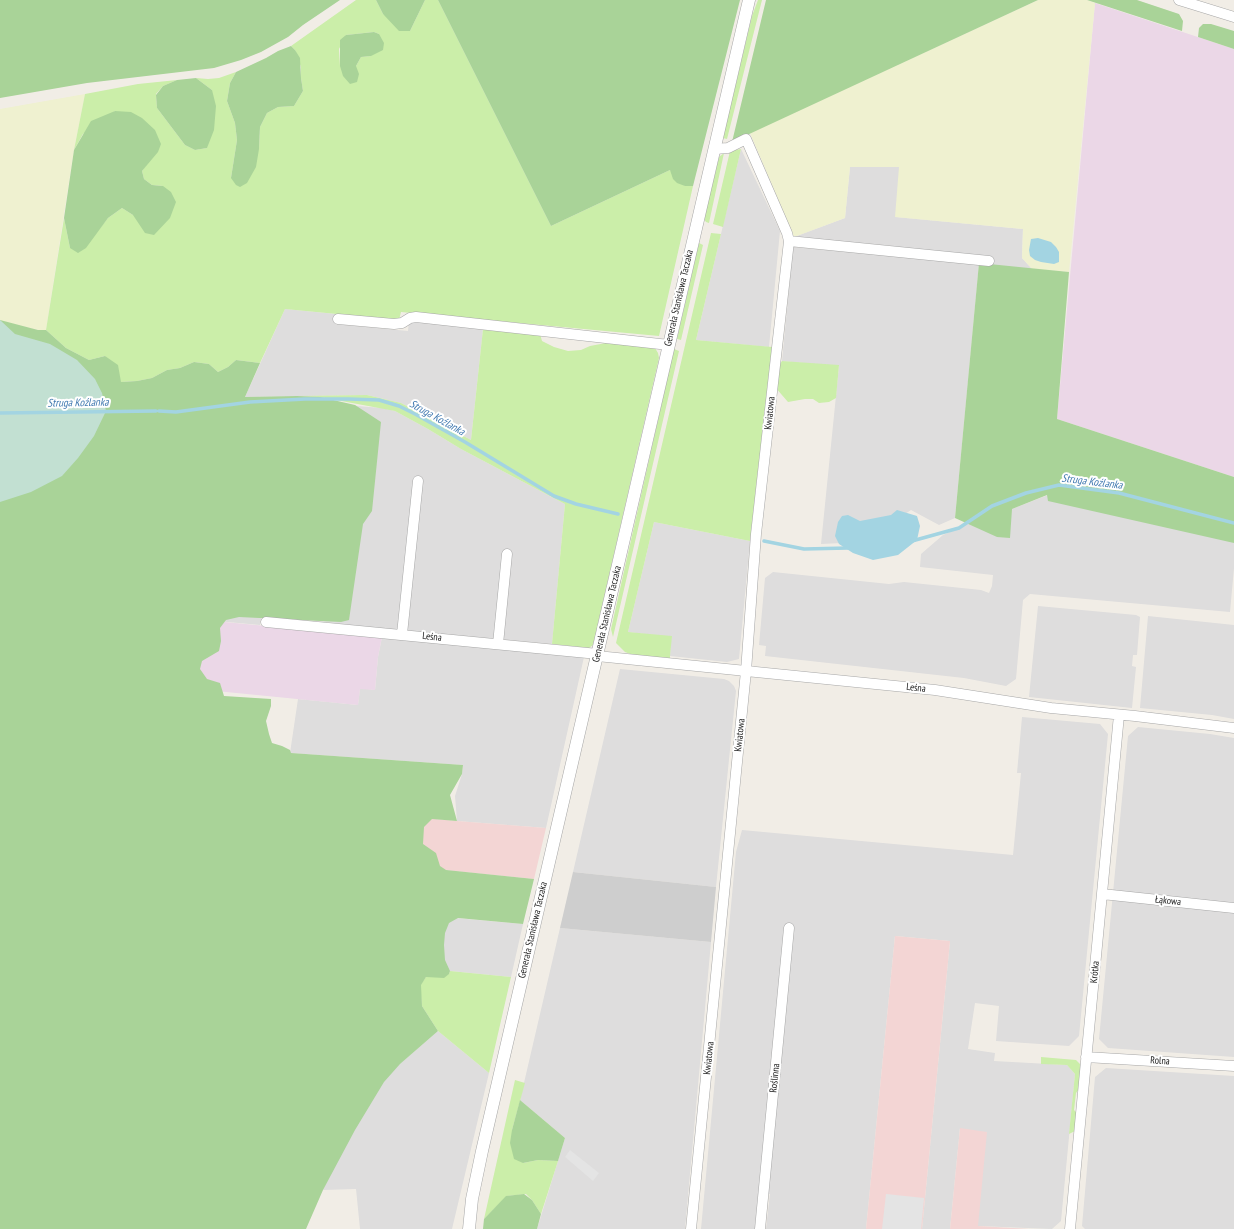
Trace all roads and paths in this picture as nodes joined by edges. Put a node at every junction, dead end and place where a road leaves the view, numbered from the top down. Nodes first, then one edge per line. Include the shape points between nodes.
1 (749, 0) edge
2 (1179, 0) edge
3 (1234, 17) edge
4 (714, 149) junction
5 (789, 242) junction
6 (989, 261) dead end
7 (338, 319) dead end
8 (669, 345) junction
9 (418, 481) dead end
10 (507, 554) dead end
11 (266, 622) dead end
12 (402, 634) junction
13 (498, 644) junction
14 (597, 655) junction
15 (746, 671) junction
16 (1119, 715) junction
17 (1234, 728) edge
18 (1102, 894) junction
19 (1234, 908) edge
20 (789, 928) dead end
21 (1086, 1057) junction
22 (1234, 1066) edge
23 (469, 1229) edge
24 (691, 1229) edge
25 (760, 1229) edge
26 (1070, 1229) edge

1 - 4 street, Generała Stanisława Taczaka
2 - 3 street
4 - 5 street, Kwiatowa via 728,148 746,139
4 - 8 street, Generała Stanisława Taczaka
5 - 6 street
5 - 15 street, Kwiatowa via 756,534
7 - 8 street via 394,324 416,317
8 - 14 street, Generała Stanisława Taczaka
9 - 12 street
10 - 13 street
11 - 12 street, Leśna
12 - 13 street, Leśna
13 - 14 street, Leśna
14 - 15 street, Leśna
14 - 23 street, Generała Stanisława Taczaka via 482,1151
15 - 16 street, Leśna via 935,690 1051,708
15 - 24 street, Kwiatowa
16 - 17 street, Leśna
16 - 18 street, Krótka
18 - 19 street, Łąkowa
18 - 21 street, Krótka
20 - 25 street, Roślinna
21 - 22 street, Rolna
21 - 26 street, Krótka

